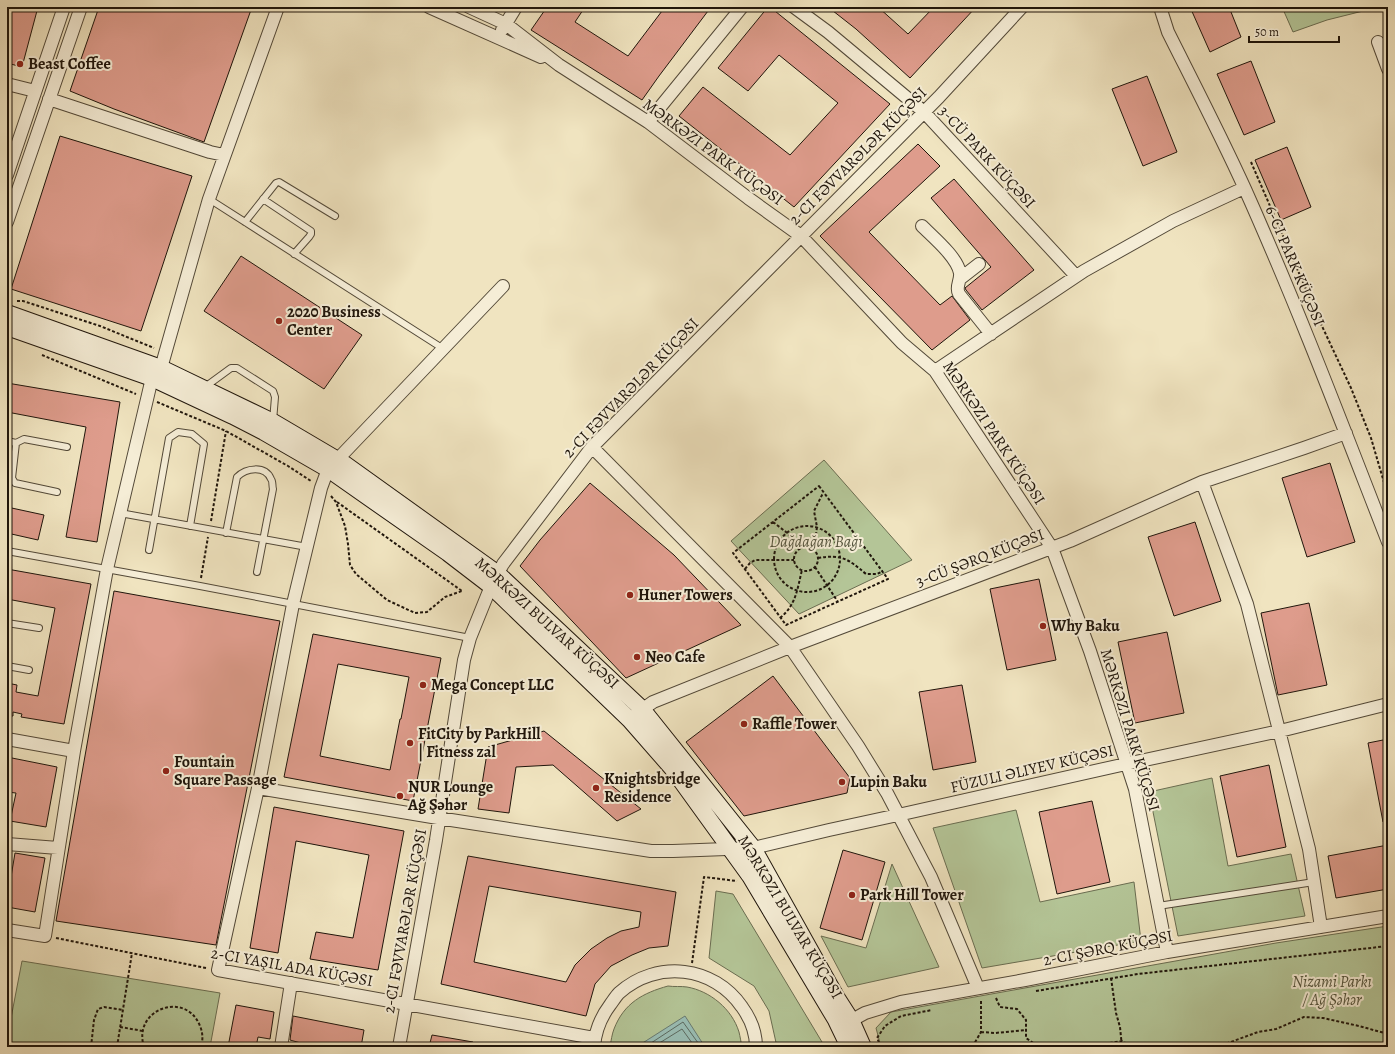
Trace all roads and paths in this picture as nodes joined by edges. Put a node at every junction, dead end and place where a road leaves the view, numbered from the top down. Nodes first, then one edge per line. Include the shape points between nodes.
1 (64, 7) edge
2 (81, 7) edge
3 (278, 7) edge
4 (429, 7) edge
5 (469, 7) edge
6 (516, 7) edge
7 (742, 7) edge
8 (794, 7) edge
9 (1022, 7) edge
10 (1160, 7) edge
11 (489, 11) edge
12 (506, 24) junction
13 (478, 30) junction
14 (497, 38) junction
15 (1378, 42) dead end
16 (559, 64) junction
17 (1388, 69) edge
18 (7, 84) edge
19 (35, 91) junction
20 (49, 99) junction
21 (924, 112) junction
22 (648, 122) junction
23 (224, 155) junction
24 (1251, 162) dead end
25 (7, 175) edge
26 (1244, 188) junction
27 (209, 199) junction
28 (263, 199) junction
29 (335, 216) dead end
30 (7, 222) edge
31 (245, 222) junction
32 (922, 226) dead end
33 (801, 236) junction
34 (294, 254) junction
35 (979, 264) dead end
36 (1076, 276) junction
37 (961, 278) junction
38 (503, 286) dead end
39 (11, 307) edge
40 (7, 327) edge
41 (991, 334) junction
42 (442, 348) junction
43 (160, 366) junction
44 (935, 372) junction
45 (204, 388) junction
46 (273, 422) junction
47 (226, 431) dead end
48 (1346, 433) junction
49 (7, 441) edge
50 (16, 443) junction
51 (67, 447) dead end
52 (592, 447) junction
53 (332, 464) junction
54 (1202, 482) junction
55 (57, 492) dead end
56 (823, 493) junction
57 (1388, 496) edge
58 (336, 502) dead end
59 (120, 513) junction
60 (154, 520) junction
61 (773, 522) junction
62 (190, 526) junction
63 (817, 527) junction
64 (210, 530) junction
65 (226, 532) junction
66 (786, 532) junction
67 (263, 539) junction
68 (1388, 542) edge
69 (307, 547) junction
70 (801, 548) junction
71 (1052, 548) junction
72 (149, 550) dead end
73 (814, 550) junction
74 (7, 551) edge
75 (841, 557) junction
76 (818, 558) junction
77 (794, 560) junction
78 (774, 561) junction
79 (815, 567) junction
80 (107, 569) junction
81 (745, 569) junction
82 (802, 570) junction
83 (883, 571) junction
84 (257, 572) dead end
85 (494, 580) junction
86 (828, 585) junction
87 (200, 586) junction
88 (462, 591) dead end
89 (797, 591) junction
90 (838, 602) junction
91 (293, 604) junction
92 (781, 618) junction
93 (7, 623) edge
94 (768, 625) junction
95 (39, 628) dead end
96 (470, 638) junction
97 (790, 647) junction
98 (7, 666) edge
99 (29, 670) dead end
100 (1388, 704) edge
101 (636, 714) junction
102 (1280, 731) junction
103 (7, 739) edge
104 (74, 751) junction
105 (1126, 764) junction
106 (258, 788) junction
107 (898, 815) junction
108 (438, 818) junction
109 (7, 844) edge
110 (58, 848) junction
111 (753, 848) junction
112 (730, 849) junction
113 (739, 882) dead end
114 (1314, 882) junction
115 (1158, 906) junction
116 (1388, 916) edge
117 (1321, 927) junction
118 (7, 930) edge
119 (45, 936) junction
120 (1388, 946) edge
121 (1168, 952) junction
122 (132, 953) junction
123 (218, 970) junction
124 (690, 972) junction
125 (1111, 978) junction
126 (291, 983) junction
127 (978, 988) junction
128 (1034, 992) dead end
129 (996, 998) dead end
130 (981, 1001) dead end
131 (407, 1004) junction
132 (937, 1009) dead end
133 (123, 1010) junction
134 (845, 1024) junction
135 (120, 1027) junction
136 (1026, 1030) junction
137 (143, 1031) junction
138 (981, 1032) junction
139 (1387, 1034) edge
140 (1122, 1041) junction
141 (594, 1042) edge
142 (91, 1047) edge
143 (117, 1047) edge
144 (144, 1047) edge
145 (201, 1047) edge
146 (281, 1047) edge
147 (399, 1047) edge
148 (756, 1047) edge
149 (848, 1047) edge
150 (863, 1047) edge
151 (881, 1047) edge
152 (974, 1047) edge
153 (1039, 1047) edge
154 (1085, 1047) edge
155 (1122, 1047) edge
156 (1132, 1047) edge
157 (1217, 1047) edge
158 (1387, 1047) edge

1 - 19 street
2 - 20 street
3 - 23 street
4 - 13 street, MƏRKƏZI PARK KÜÇƏSI
5 - 11 street, MƏRKƏZI PARK KÜÇƏSI
6 - 12 street
7 - 22 street
8 - 21 street, 3-CÜ PARK KÜÇƏSI
9 - 21 street, 2-CI FƏVVARƏLƏR KÜÇƏSI
10 - 26 street via 1168,32
11 - 12 street, MƏRKƏZI PARK KÜÇƏSI
11 - 13 street
12 - 14 street
12 - 16 street, MƏRKƏZI PARK KÜÇƏSI
13 - 14 street, MƏRKƏZI PARK KÜÇƏSI
14 - 16 street, MƏRKƏZI PARK KÜÇƏSI
15 - 17 street
16 - 22 street, MƏRKƏZI PARK KÜÇƏSI
18 - 19 street
19 - 25 street
20 - 23 street
20 - 30 street
21 - 33 street, 2-CI FƏVVARƏLƏR KÜÇƏSI
21 - 36 street, 3-CÜ PARK KÜÇƏSI
22 - 33 street, MƏRKƏZI PARK KÜÇƏSI
23 - 27 street
24 - 57 path via 1351,388 1371,438
26 - 36 street via 1173,221
26 - 48 street via 1332,394
27 - 31 lane
27 - 43 street
28 - 29 lane via 279,182
28 - 31 lane
28 - 34 lane via 311,231
31 - 34 lane
32 - 37 street via 952,258
33 - 44 street, MƏRKƏZI PARK KÜÇƏSI via 902,343
33 - 52 street, 2-CI FƏVVARƏLƏR KÜÇƏSI
34 - 42 lane
35 - 37 street
36 - 41 street
37 - 41 street via 957,288 959,294
38 - 42 street
39 - 43 street, MƏRKƏZI BULVAR KÜÇƏSI
39 - 43 path via 23,301 140,341
40 - 43 street, MƏRKƏZI BULVAR KÜÇƏSI
41 - 44 street
42 - 53 street
43 - 45 street, MƏRKƏZI BULVAR KÜÇƏSI
43 - 53 street, MƏRKƏZI BULVAR KÜÇƏSI via 233,416
43 - 59 street
44 - 71 street, MƏRKƏZI PARK KÜÇƏSI
45 - 46 street, MƏRKƏZI BULVAR KÜÇƏSI
45 - 46 lane via 231,368 237,368 273,391
46 - 53 street, MƏRKƏZI BULVAR KÜÇƏSI
47 - 64 path
48 - 54 street, 3-CÜ ŞƏRQ KÜÇƏSI
48 - 68 street
49 - 50 lane
50 - 51 lane via 24,439
50 - 55 lane via 12,478 15,483
52 - 85 street, 2-CI FƏVVARƏLƏR KÜÇƏSI via 503,564
52 - 94 street
53 - 69 street via 321,488
53 - 85 street, MƏRKƏZI BULVAR KÜÇƏSI via 459,545
54 - 71 street, 3-CÜ ŞƏRQ KÜÇƏSI
54 - 102 street via 1247,604
56 - 61 path via 819,486
56 - 63 path via 814,511
56 - 83 path
58 - 88 path
59 - 60 lane
59 - 80 street
60 - 62 lane
60 - 62 lane via 169,438 178,432 192,434 204,444
60 - 72 lane
61 - 66 path
61 - 81 path via 733,553
62 - 64 lane
63 - 66 path via 801,526
63 - 73 path
63 - 75 path via 831,535
64 - 65 lane
64 - 87 path
65 - 67 lane
65 - 67 lane via 237,477 253,468 265,472 272,479 273,489
66 - 70 path
66 - 78 path via 776,545
67 - 69 lane
67 - 84 lane
69 - 91 street
70 - 73 path
70 - 77 path
71 - 97 street, 3-CÜ ŞƏRQ KÜÇƏSI
71 - 105 street, MƏRKƏZI PARK KÜÇƏSI via 1090,651
73 - 76 path
74 - 80 lane
75 - 76 path
75 - 83 path via 854,563 866,574
75 - 86 path via 838,572
76 - 79 path
77 - 78 path
77 - 82 path
78 - 81 path via 755,560
78 - 89 path via 781,579
79 - 82 path via 811,570
79 - 86 path
80 - 87 lane
80 - 104 street
81 - 92 path
82 - 89 path
83 - 90 path via 888,579
85 - 96 street, 2-CI FƏVVARƏLƏR KÜÇƏSI
85 - 101 street, MƏRKƏZI BULVAR KÜÇƏSI
86 - 89 path via 813,592
86 - 90 path
87 - 91 lane
89 - 92 path via 790,609
90 - 92 path via 786,625
91 - 96 lane
91 - 106 street
92 - 94 path
93 - 95 lane
94 - 97 street
96 - 108 street, 2-CI FƏVVARƏLƏR KÜÇƏSI via 464,660
97 - 101 street, 3-CÜ ŞƏRQ KÜÇƏSI via 653,702
97 - 107 street via 858,746
98 - 99 lane
100 - 102 street, FÜZULI ƏLIYEV KÜÇƏSI
101 - 111 street, MƏRKƏZI BULVAR KÜÇƏSI
101 - 112 street, MƏRKƏZI BULVAR KÜÇƏSI
102 - 105 street, FÜZULI ƏLIYEV KÜÇƏSI
102 - 114 street via 1309,849
103 - 104 street
104 - 110 street
105 - 107 street, FÜZULI ƏLIYEV KÜÇƏSI
105 - 115 street, MƏRKƏZI PARK KÜÇƏSI via 1135,789
106 - 108 street, FÜZULI ƏLIYEV KÜÇƏSI
106 - 123 street
107 - 111 street, FÜZULI ƏLIYEV KÜÇƏSI
107 - 127 street via 931,877
108 - 112 street, FÜZULI ƏLIYEV KÜÇƏSI via 651,851
108 - 131 street, 2-CI FƏVVARƏLƏR KÜÇƏSI
109 - 110 street
110 - 119 street
111 - 112 street, FÜZULI ƏLIYEV KÜÇƏSI
111 - 134 street, MƏRKƏZI BULVAR KÜÇƏSI
112 - 134 street, MƏRKƏZI BULVAR KÜÇƏSI
113 - 124 path via 704,878
114 - 115 lane
114 - 117 street
115 - 121 street, MƏRKƏZI PARK KÜÇƏSI
116 - 117 street, 2-CI ŞƏRQ KÜÇƏSI
117 - 121 street, 2-CI ŞƏRQ KÜÇƏSI
118 - 119 street
119 - 122 path
120 - 125 path
121 - 127 street, 2-CI ŞƏRQ KÜÇƏSI
122 - 123 path
122 - 133 path
123 - 126 street
124 - 141 street via 665,971 640,978 619,993 603,1014
124 - 148 street via 714,981 735,996 749,1017
125 - 128 path
125 - 140 path
126 - 131 street
126 - 146 street
127 - 134 street, 2-CI ŞƏRQ KÜÇƏSI via 901,1002
129 - 136 path via 1000,1007 1017,1009 1026,1020
130 - 138 path
131 - 141 street
131 - 147 street, 2-CI FƏVVARƏLƏR KÜÇƏSI
132 - 151 path via 901,1016 884,1026 877,1038
133 - 135 path
133 - 142 path via 104,1007 98,1010 94,1020
134 - 149 street, MƏRKƏZI BULVAR KÜÇƏSI
134 - 150 street, MƏRKƏZI BULVAR KÜÇƏSI
135 - 137 path
135 - 143 path
136 - 138 path
136 - 153 path via 1026,1038
137 - 144 path
137 - 145 path via 149,1018 160,1009 182,1008 199,1021 203,1035
138 - 152 path
139 - 157 path via 1323,1018 1304,1017
139 - 158 path
140 - 154 path
140 - 155 path
140 - 156 path

